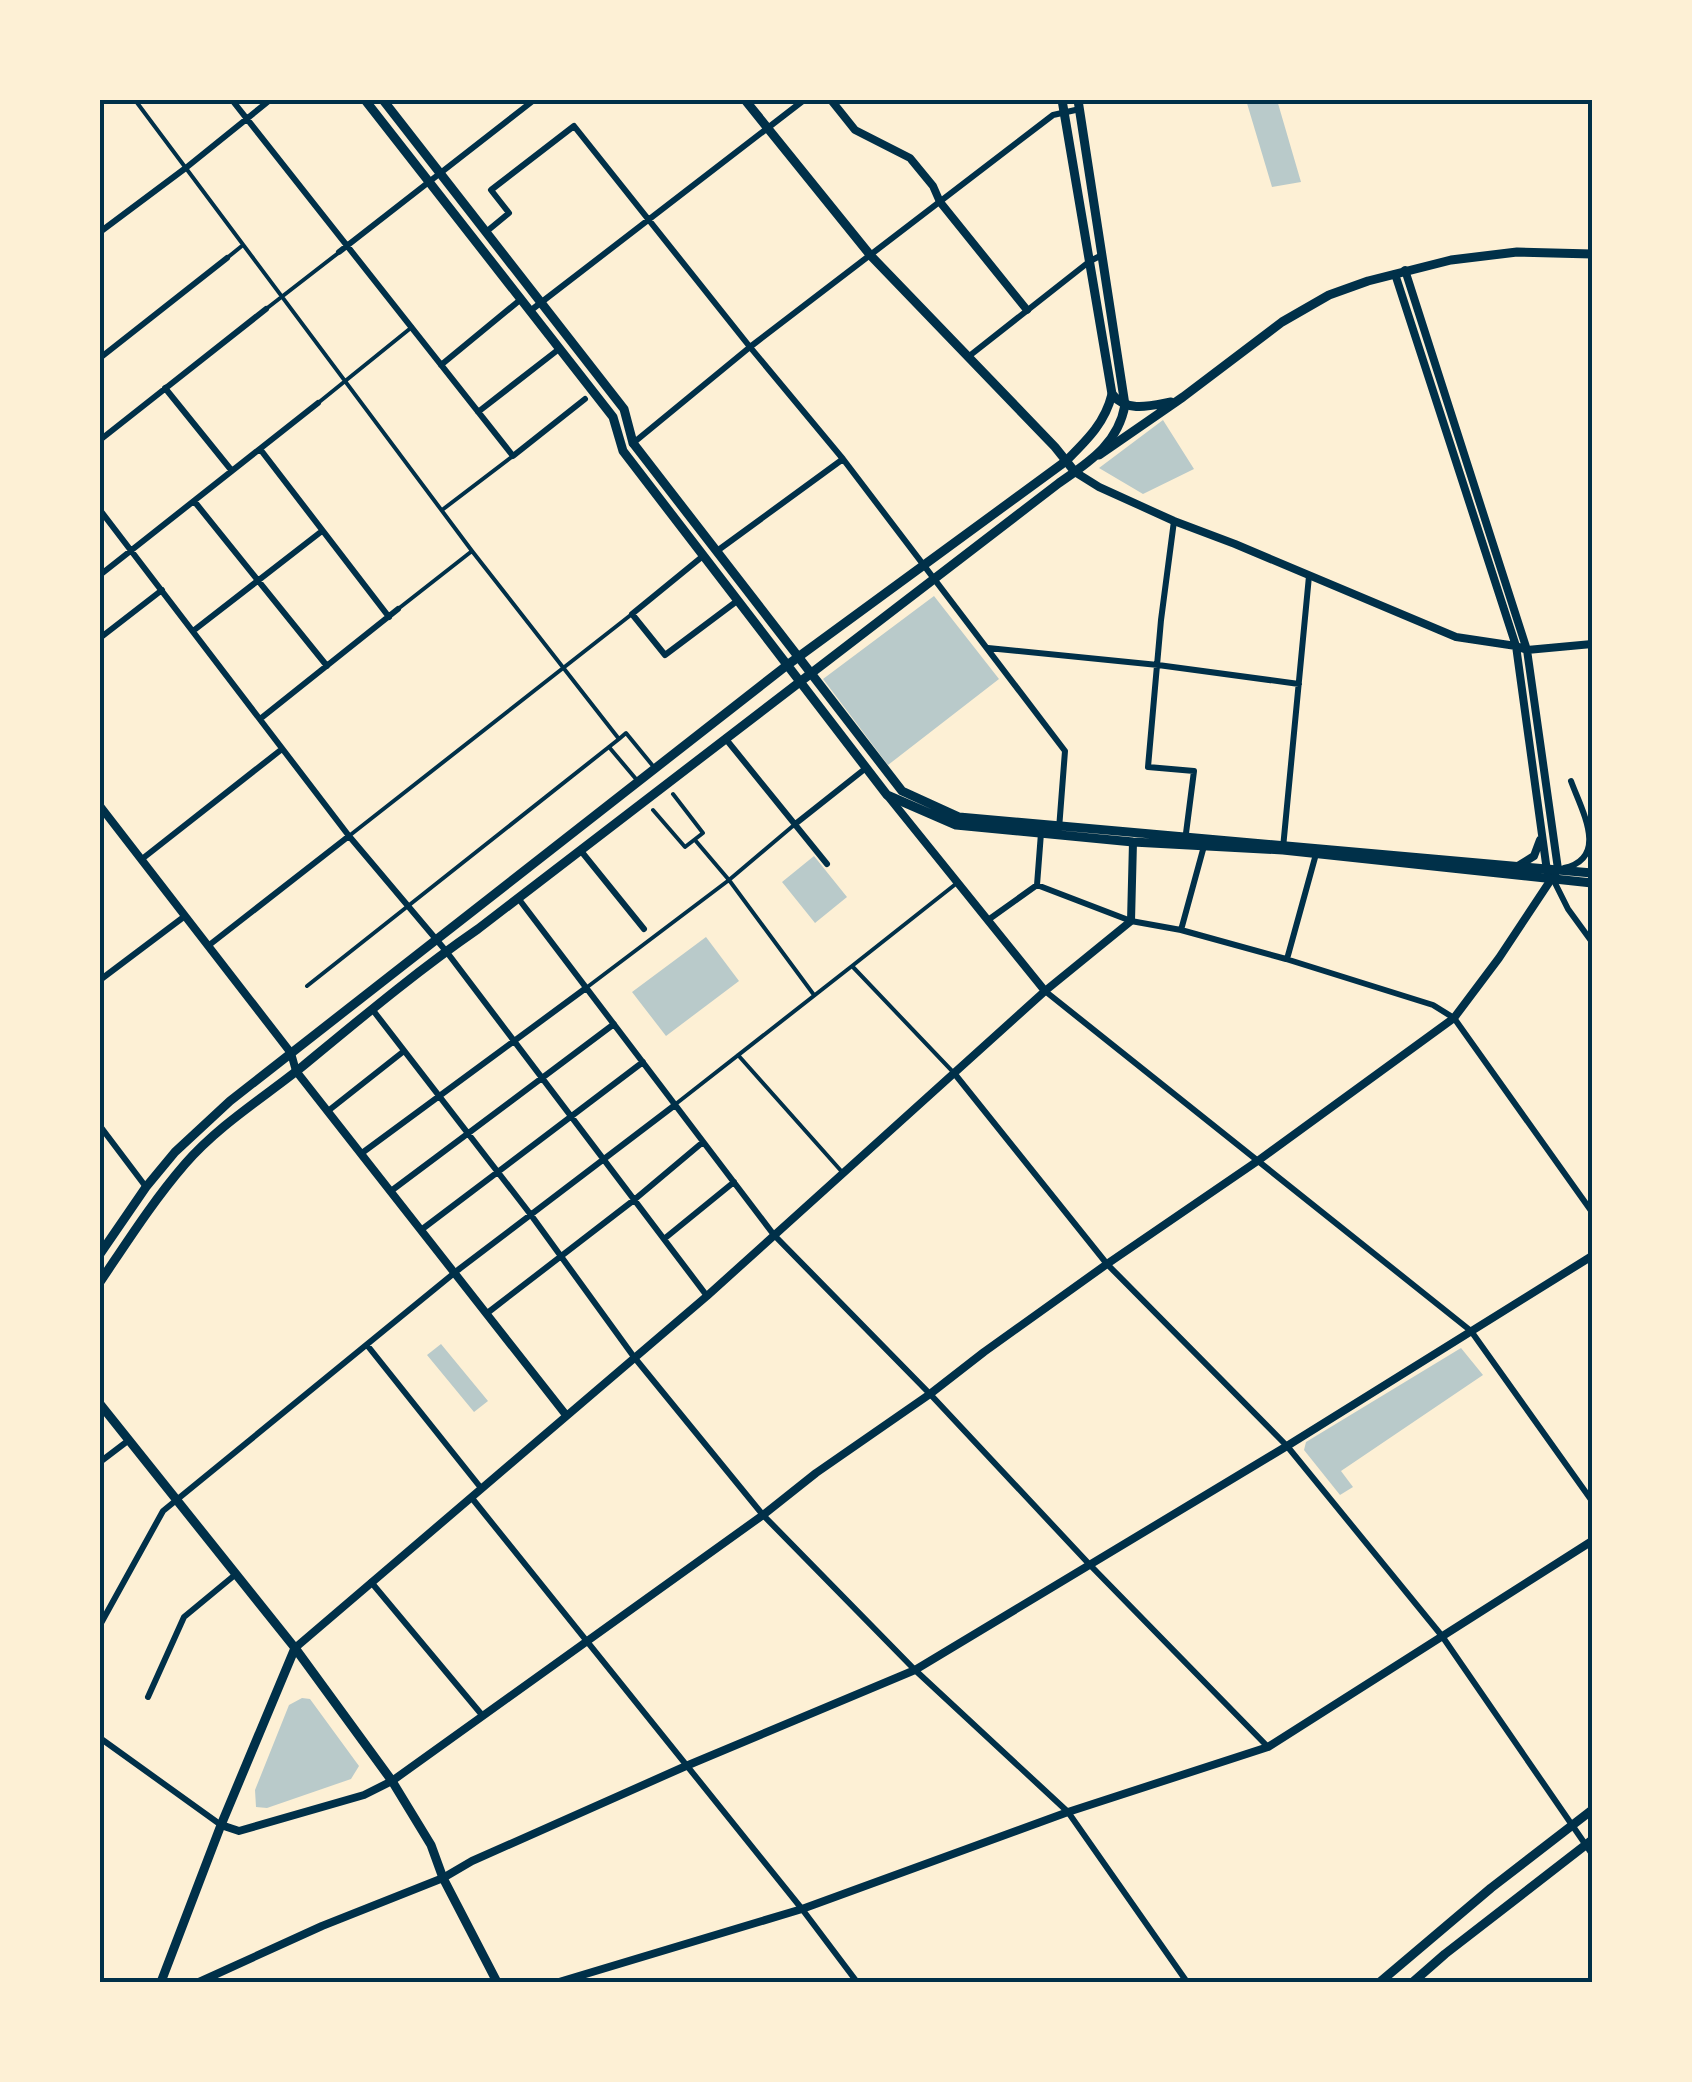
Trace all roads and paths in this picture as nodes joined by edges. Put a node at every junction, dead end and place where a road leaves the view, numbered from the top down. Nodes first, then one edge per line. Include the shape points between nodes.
1 (135, 100) edge
2 (232, 100) edge
3 (270, 100) edge
4 (365, 100) edge
5 (384, 100) edge
6 (745, 100) edge
7 (804, 100) edge
8 (831, 100) edge
9 (1062, 100) edge
10 (529, 101) edge
11 (1079, 105) edge
12 (1064, 112) junction
13 (247, 119) junction
14 (767, 130) junction
15 (187, 167) junction
16 (440, 174) junction
17 (429, 183) junction
18 (940, 202) junction
19 (649, 221) junction
20 (100, 232) edge
21 (486, 232) junction
22 (243, 245) junction
23 (347, 246) junction
24 (339, 252) joint
25 (1102, 254) junction
26 (1592, 254) edge
27 (871, 256) junction
28 (227, 258) joint
29 (1090, 261) junction
30 (1400, 272) junction
31 (280, 297) junction
32 (520, 300) junction
33 (540, 302) junction
34 (266, 309) joint
35 (1027, 310) junction
36 (530, 312) junction
37 (412, 327) junction
38 (750, 347) junction
39 (559, 349) junction
40 (102, 353) edge
41 (967, 358) junction
42 (441, 365) junction
43 (344, 381) junction
44 (166, 388) junction
45 (1112, 394) junction
46 (1183, 397) junction
47 (586, 399) dead end
48 (318, 403) joint
49 (1125, 405) junction
50 (478, 412) junction
51 (100, 440) edge
52 (633, 443) junction
53 (260, 449) junction
54 (622, 451) junction
55 (514, 456) junction
56 (1096, 457) junction
57 (843, 459) junction
58 (1066, 462) junction
59 (232, 471) junction
60 (1075, 472) junction
61 (194, 501) junction
62 (100, 510) edge
63 (441, 510) junction
64 (1174, 521) junction
65 (323, 530) junction
66 (132, 550) junction
67 (472, 551) junction
68 (717, 551) junction
69 (703, 556) junction
70 (924, 564) junction
71 (100, 575) edge
72 (1309, 576) junction
73 (935, 579) junction
74 (258, 580) junction
75 (162, 590) junction
76 (737, 601) junction
77 (398, 609) joint
78 (632, 614) junction
79 (389, 616) junction
80 (193, 631) junction
81 (100, 638) edge
82 (1592, 644) edge
83 (1516, 646) junction
84 (988, 648) junction
85 (1527, 650) junction
86 (799, 658) junction
87 (327, 666) junction
88 (786, 666) junction
89 (1158, 666) junction
90 (564, 668) junction
91 (810, 672) junction
92 (798, 681) junction
93 (1298, 684) junction
94 (260, 720) junction
95 (725, 738) junction
96 (619, 739) junction
97 (609, 747) junction
98 (282, 748) junction
99 (653, 766) dead end
100 (866, 768) junction
101 (636, 779) dead end
102 (1570, 781) dead end
103 (673, 794) dead end
104 (887, 795) junction
105 (100, 806) edge
106 (653, 810) dead end
107 (794, 825) junction
108 (1058, 831) junction
109 (1042, 833) junction
110 (1541, 835) junction
111 (349, 836) junction
112 (694, 840) junction
113 (1185, 841) junction
114 (1133, 842) junction
115 (1204, 846) junction
116 (1283, 848) junction
117 (580, 850) junction
118 (1316, 854) junction
119 (142, 859) junction
120 (827, 864) dead end
121 (1510, 867) junction
122 (1552, 873) junction
123 (1592, 873) edge
124 (729, 880) junction
125 (957, 883) junction
126 (1592, 883) edge
127 (1037, 885) junction
128 (518, 898) junction
129 (408, 906) junction
130 (186, 916) junction
131 (988, 920) junction
132 (1132, 922) junction
133 (644, 929) dead end
134 (1181, 930) junction
135 (436, 940) junction
136 (1592, 942) edge
137 (208, 946) junction
138 (446, 951) junction
139 (1286, 959) junction
140 (852, 966) junction
141 (100, 980) edge
142 (307, 986) dead end
143 (586, 988) junction
144 (1045, 991) junction
145 (814, 994) junction
146 (372, 1009) junction
147 (1454, 1018) junction
148 (614, 1024) junction
149 (514, 1041) junction
150 (404, 1052) junction
151 (291, 1053) junction
152 (738, 1055) junction
153 (643, 1062) junction
154 (298, 1070) junction
155 (954, 1072) junction
156 (542, 1078) junction
157 (438, 1096) junction
158 (676, 1105) junction
159 (329, 1110) junction
160 (570, 1116) junction
161 (100, 1126) edge
162 (468, 1134) junction
163 (704, 1142) junction
164 (363, 1152) junction
165 (602, 1159) junction
166 (1260, 1160) junction
167 (497, 1172) junction
168 (843, 1173) junction
169 (734, 1182) junction
170 (146, 1187) junction
171 (393, 1190) junction
172 (634, 1200) junction
173 (1592, 1212) edge
174 (531, 1215) junction
175 (423, 1229) junction
176 (774, 1235) junction
177 (664, 1239) junction
178 (100, 1254) edge
179 (1592, 1256) edge
180 (562, 1257) junction
181 (1107, 1264) junction
182 (457, 1272) junction
183 (100, 1282) edge
184 (706, 1296) junction
185 (488, 1313) junction
186 (1472, 1331) junction
187 (367, 1345) junction
188 (634, 1357) junction
189 (930, 1394) junction
190 (100, 1404) edge
191 (567, 1414) junction
192 (128, 1440) junction
193 (1287, 1446) junction
194 (100, 1462) edge
195 (481, 1488) junction
196 (471, 1497) junction
197 (177, 1500) junction
198 (1592, 1501) edge
199 (762, 1516) junction
200 (1592, 1542) edge
201 (1090, 1565) junction
202 (236, 1574) junction
203 (372, 1582) junction
204 (100, 1625) edge
205 (1442, 1636) junction
206 (587, 1642) junction
207 (295, 1648) junction
208 (915, 1670) junction
209 (148, 1697) dead end
210 (482, 1715) junction
211 (100, 1738) edge
212 (1268, 1747) junction
213 (686, 1766) junction
214 (392, 1781) junction
215 (1592, 1810) edge
216 (1068, 1812) junction
217 (221, 1825) junction
218 (1571, 1825) junction
219 (1590, 1846) edge
220 (443, 1878) junction
221 (802, 1909) junction
222 (161, 1982) edge
223 (199, 1982) edge
224 (497, 1982) edge
225 (559, 1982) edge
226 (857, 1982) edge
227 (1187, 1982) edge
228 (1380, 1982) edge
229 (1413, 1982) edge

1 - 15 street
2 - 13 street
3 - 13 street
4 - 17 main road
5 - 16 main road
6 - 14 main road
7 - 14 street
8 - 18 street via 855,130 910,158
9 - 12 main road
10 - 16 street
11 - 12 street
11 - 25 main road
12 - 18 street
12 - 29 main road
13 - 15 street
13 - 23 street
14 - 19 street
14 - 27 main road
15 - 20 street
15 - 22 street
16 - 17 street
16 - 21 main road
17 - 23 street
17 - 32 main road
18 - 27 street
18 - 35 street
19 - 21 street via 574,126 492,190 509,212
19 - 33 street
19 - 38 street
21 - 33 main road
22 - 28 street
22 - 31 street
23 - 24 street
23 - 37 street
24 - 31 street
25 - 29 street
25 - 49 main road
26 - 30 main road via 1517,252
27 - 38 street
27 - 41 main road
28 - 40 street
29 - 35 street
29 - 45 main road
30 - 46 main road via 1319,299
30 - 83 street
30 - 85 street
31 - 34 street
31 - 43 street
32 - 36 main road
32 - 42 street
33 - 36 street
33 - 52 main road via 624,409
34 - 44 street
35 - 41 street
36 - 39 main road
37 - 42 street
37 - 43 street
38 - 52 street
38 - 57 street
39 - 50 street
39 - 54 main road via 613,418
41 - 58 main road
42 - 50 street
43 - 48 street
43 - 63 street
44 - 51 street
44 - 59 street
45 - 49 main road
45 - 58 main road via 1097,430
46 - 49 main road
46 - 56 main road
47 - 55 street
48 - 53 street
49 - 56 main road via 1117,431
50 - 55 street
52 - 54 street
52 - 68 main road
53 - 59 street
53 - 65 street
54 - 69 main road
55 - 63 street
56 - 60 main road
57 - 68 street
57 - 70 street
58 - 60 main road
58 - 70 main road
59 - 61 street
60 - 64 street
60 - 73 main road
61 - 66 street
61 - 74 street
62 - 66 street
63 - 67 street
64 - 72 street
64 - 89 street
65 - 74 street
65 - 79 street
66 - 71 street
66 - 75 street
67 - 77 street
67 - 90 street
68 - 86 main road
69 - 76 main road
69 - 78 street
70 - 73 street
70 - 86 main road
72 - 83 street via 1456,637
72 - 93 street
73 - 84 street
73 - 91 main road
74 - 80 street
74 - 87 street
75 - 80 street
75 - 81 street
76 - 78 street via 664,655
76 - 88 main road
77 - 79 street
78 - 90 street
79 - 87 street
80 - 94 street
82 - 85 street
83 - 85 street
83 - 110 street
84 - 89 street
84 - 108 street via 1066,751
85 - 122 street
86 - 88 main road
86 - 91 main road
87 - 94 street
88 - 92 main road
88 - 135 main road
89 - 93 street
89 - 113 street via 1148,767 1194,771
90 - 96 street
90 - 111 street
91 - 92 main road
91 - 108 main road via 902,791 959,817
92 - 95 main road
92 - 100 main road
93 - 116 street
94 - 98 street
95 - 107 street
95 - 117 main road
96 - 97 street
96 - 99 street via 626,733
97 - 101 street
97 - 129 street
98 - 111 street
98 - 119 street
100 - 104 main road
100 - 107 street
102 - 122 street via 1590,847 1572,866
103 - 112 street via 703,833
104 - 109 main road via 956,825
104 - 125 street
105 - 119 street
106 - 112 street via 685,847
107 - 120 street
107 - 124 street
108 - 109 main road
108 - 113 main road
108 - 114 main road
109 - 127 street
110 - 121 street via 1534,856
110 - 122 street
111 - 129 street
111 - 137 street
112 - 124 street
113 - 114 main road
113 - 115 main road
113 - 116 main road
114 - 132 street
115 - 116 main road
115 - 134 street
116 - 118 main road
116 - 121 main road
117 - 128 main road
117 - 133 street
118 - 122 main road
118 - 139 street
119 - 130 street
121 - 122 main road
122 - 123 main road
122 - 126 main road
122 - 136 street
122 - 147 street
124 - 143 street
124 - 145 street
125 - 131 street
125 - 140 street
127 - 131 street
127 - 132 street
128 - 138 main road
128 - 143 street
129 - 135 street
129 - 142 street
130 - 137 street
130 - 141 street
131 - 144 street
132 - 134 street
132 - 144 street
134 - 139 street
135 - 138 street
135 - 151 main road
137 - 151 street
138 - 146 main road
138 - 149 street
139 - 147 street via 1434,1004
140 - 145 street
140 - 155 street
143 - 148 street
143 - 149 street
144 - 155 street
144 - 166 street
145 - 152 street
146 - 150 street
146 - 154 main road
147 - 166 street
147 - 173 street
148 - 153 street
148 - 156 street
149 - 156 street
149 - 157 street
150 - 157 street
150 - 159 street
151 - 154 street
151 - 170 main road via 205,1122
152 - 158 street
152 - 168 street
153 - 158 street
153 - 160 street
154 - 159 street
154 - 183 main road via 186,1162
155 - 168 street
155 - 181 street
156 - 160 street
156 - 162 street
157 - 162 street
157 - 164 street
158 - 163 street
158 - 165 street
159 - 164 street
160 - 165 street
160 - 167 street
161 - 170 street
162 - 167 street
162 - 171 street
163 - 169 street
163 - 172 street
164 - 171 street
165 - 172 street
165 - 174 street
166 - 181 street
166 - 186 street
167 - 174 street
167 - 175 street
168 - 176 street
169 - 176 street
169 - 177 street
170 - 178 main road
171 - 175 street
172 - 177 street
172 - 180 street
174 - 180 street
174 - 182 street
175 - 182 street
176 - 184 street
176 - 189 street
177 - 184 street
179 - 186 street
180 - 185 street
180 - 188 street
181 - 189 street
181 - 193 street
182 - 185 street
182 - 187 street
184 - 188 street
185 - 191 street
186 - 193 street
186 - 198 street
187 - 195 street
187 - 197 street
188 - 191 street
188 - 199 street
189 - 199 street
189 - 201 street
190 - 192 main road
191 - 195 street
192 - 194 street
192 - 197 main road
193 - 201 street
193 - 205 street
195 - 196 street
196 - 203 street
196 - 206 street
197 - 202 main road
197 - 204 street via 164,1511
199 - 206 street
199 - 208 street
200 - 205 street
201 - 208 street
201 - 212 street
202 - 207 main road
202 - 209 street via 184,1617
203 - 207 street
203 - 210 street
205 - 212 street
205 - 218 street
206 - 210 street
206 - 213 street
207 - 214 main road
207 - 217 main road
208 - 213 street
208 - 216 street
210 - 214 street
211 - 217 street
212 - 216 street
213 - 220 street
213 - 221 street
214 - 217 street via 239,1831
214 - 220 main road
215 - 218 main road
216 - 221 street
216 - 227 street
217 - 222 main road
218 - 219 street
218 - 228 main road
219 - 229 main road
220 - 223 street
220 - 224 main road
221 - 225 street
221 - 226 street

